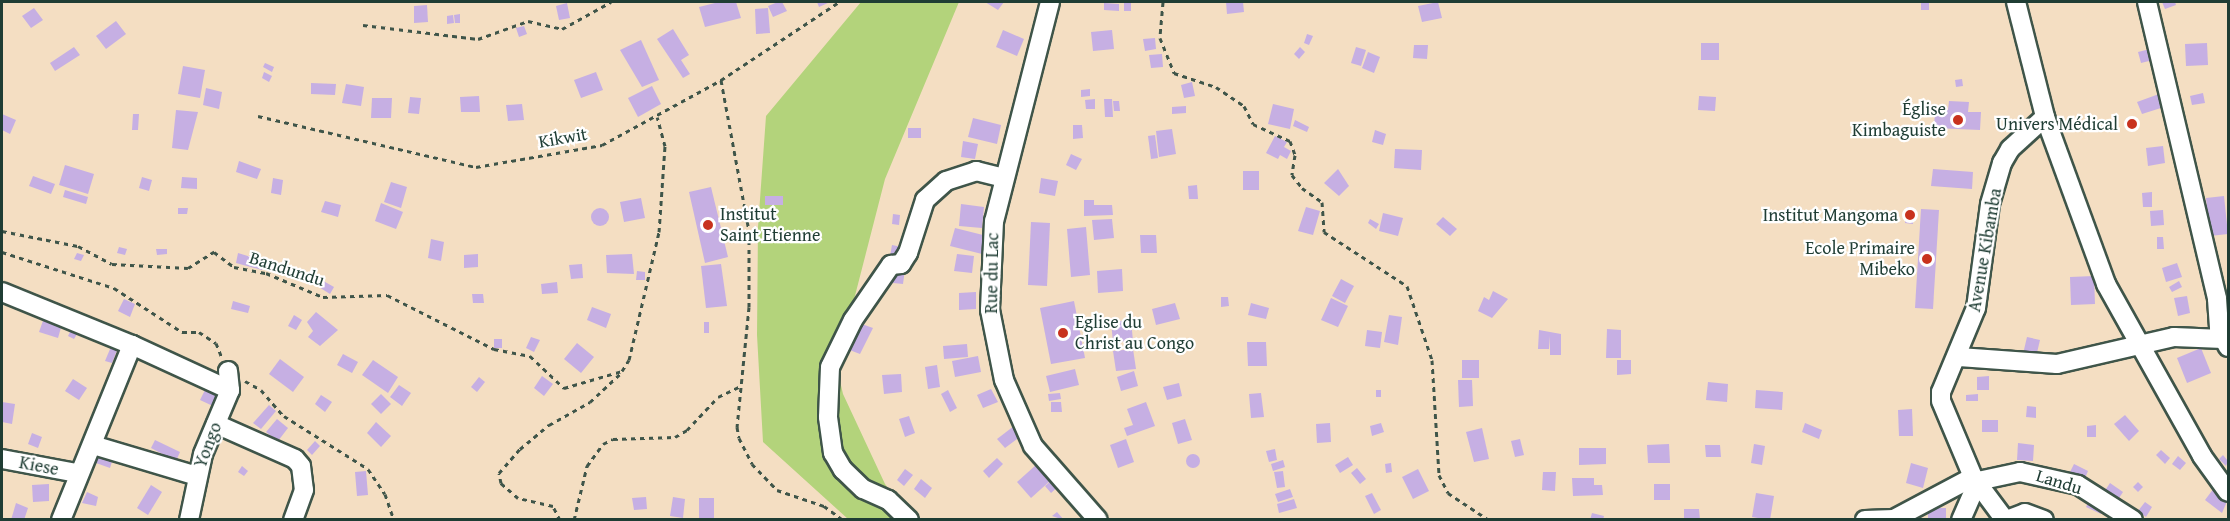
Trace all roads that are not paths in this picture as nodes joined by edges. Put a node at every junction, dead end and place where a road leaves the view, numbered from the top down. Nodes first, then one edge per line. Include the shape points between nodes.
1 (1050, 2) edge
2 (2016, 2) edge
3 (2147, 2) edge
4 (2045, 117) junction
5 (1004, 178) junction
6 (2, 292) edge
7 (2223, 298) edge
8 (2226, 343) edge
9 (132, 345) junction
10 (2140, 345) junction
11 (1959, 357) junction
12 (228, 371) dead end
13 (230, 390) junction
14 (216, 424) junction
15 (93, 446) junction
16 (2, 459) edge
17 (77, 473) junction
18 (197, 476) junction
19 (1976, 479) junction
20 (2229, 492) edge
21 (61, 519) edge
22 (189, 519) edge
23 (293, 519) edge
24 (909, 519) edge
25 (1098, 519) edge
26 (1865, 519) edge
27 (1962, 519) edge
28 (2006, 519) edge
29 (2044, 519) edge
30 (2133, 519) edge

1 - 5 street, Rue du Lac
2 - 4 street
3 - 7 street
4 - 10 street via 2082,228 2106,284
4 - 11 street, Avenue Kibamba via 2010,149 2002,163 1990,204 1980,293
5 - 24 street via 976,171 946,180 925,200 908,253 901,264 891,265 853,320 830,367 828,417 833,453 843,470 863,489 888,500
5 - 25 street, Rue du Lac via 994,221 990,310 997,358 1033,446
6 - 9 street
7 - 8 street
8 - 10 street via 2186,336
9 - 13 street
9 - 15 street via 105,404
10 - 11 street via 2056,364
10 - 20 street via 2202,456
11 - 19 street, Avenue Kibamba via 1942,385 1941,401
12 - 13 street, Yongo
13 - 14 street, Yongo
14 - 18 street, Yongo
14 - 23 street via 295,459 302,466 304,490
15 - 17 street
15 - 18 street
16 - 17 street, Kiese
17 - 21 street
18 - 22 street, Yongo
19 - 26 street, Landu via 1894,519
19 - 27 street
19 - 28 street, Avenue Kibamba
19 - 30 street, Landu via 2033,472 2078,485
28 - 29 street via 2025,513

